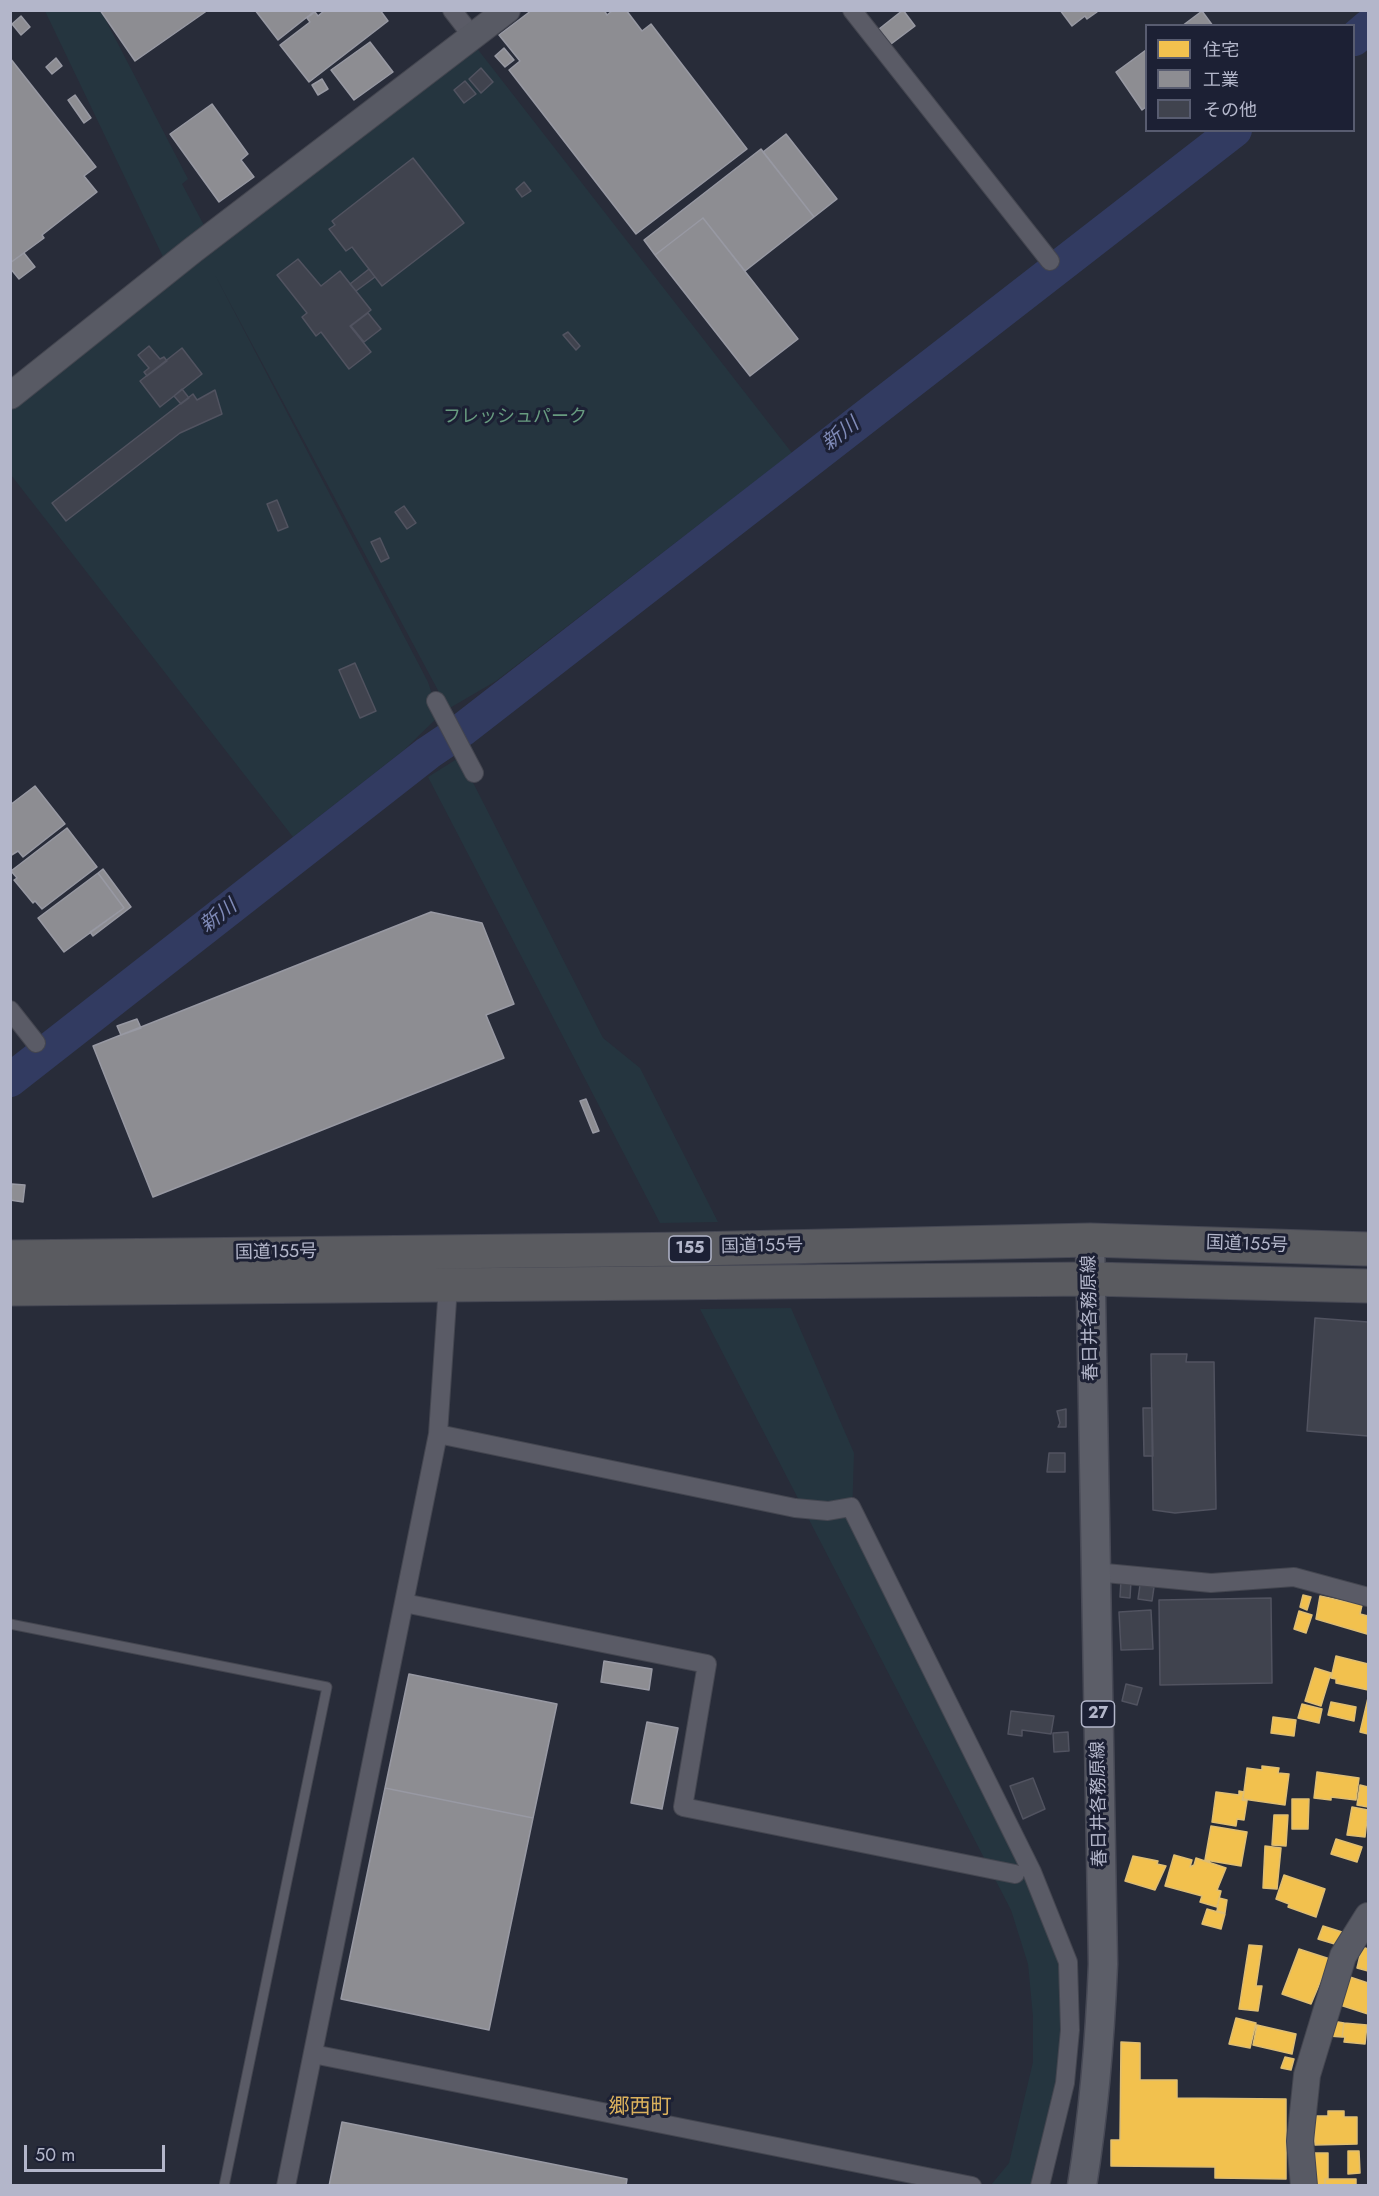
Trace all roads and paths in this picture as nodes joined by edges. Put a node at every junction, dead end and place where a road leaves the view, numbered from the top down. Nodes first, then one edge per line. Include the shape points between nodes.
1 (452, 10) edge
2 (507, 10) edge
3 (852, 10) edge
4 (473, 37) junction
5 (1050, 261) dead end
6 (10, 396) edge
7 (436, 700) dead end
8 (474, 773) dead end
9 (10, 1010) edge
10 (36, 1043) dead end
11 (1090, 1240) junction
12 (1368, 1249) edge
13 (10, 1257) edge
14 (1090, 1279) junction
15 (448, 1286) junction
16 (1368, 1286) edge
17 (10, 1289) edge
18 (438, 1434) junction
19 (1095, 1572) junction
20 (1368, 1597) edge
21 (404, 1603) junction
22 (10, 1624) edge
23 (1016, 1874) dead end
24 (1368, 1916) edge
25 (313, 2054) junction
26 (224, 2186) edge
27 (286, 2186) edge
28 (972, 2186) edge
29 (1040, 2186) edge
30 (1082, 2186) edge
31 (1304, 2186) edge

1 - 4 street
2 - 4 street
3 - 5 street
4 - 6 street via 193,250
7 - 8 street
9 - 10 street
11 - 12 highway, 国道155号 / 155
11 - 13 highway, 国道155号 / 155
11 - 14 main road, 春日井各務原線 / 27
14 - 15 highway, 国道155号 / 155
14 - 16 highway, 国道155号 / 155
14 - 19 main road, 春日井各務原線 / 27
15 - 17 highway, 国道155号 / 155
15 - 18 street
18 - 21 street
18 - 29 street via 795,1508 828,1511 851,1507 1032,1872 1068,1962 1070,2030 1065,2083
19 - 20 street via 1211,1583 1294,1576
19 - 30 main road, 春日井各務原線 / 27 via 1103,1964 1097,2084
21 - 23 street via 706,1664 683,1807
21 - 25 street
22 - 26 lane via 327,1687
24 - 31 street via 1343,1956 1307,2075 1300,2141
25 - 27 street
25 - 28 street

